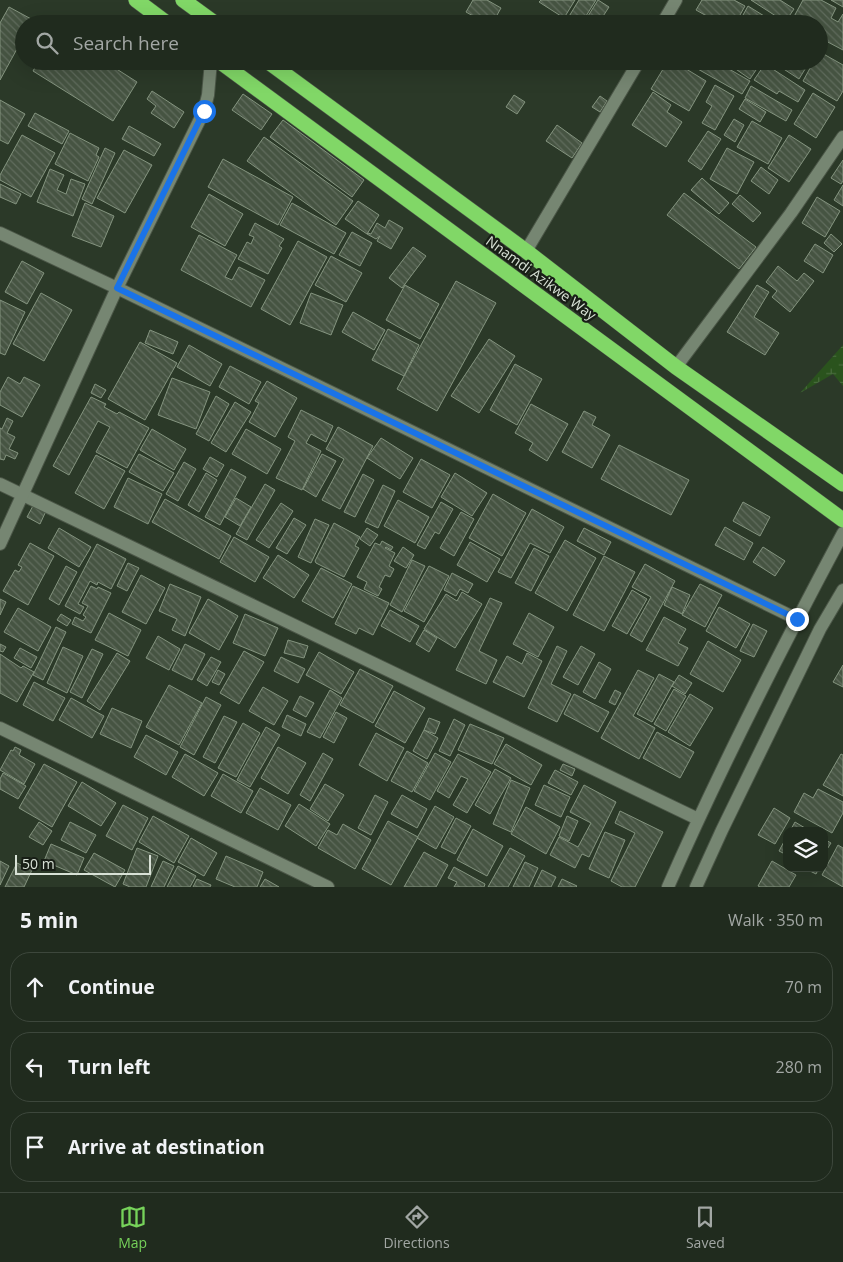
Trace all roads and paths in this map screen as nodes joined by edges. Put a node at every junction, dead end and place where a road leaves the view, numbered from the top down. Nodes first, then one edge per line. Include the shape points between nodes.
1 (136, 0) edge
2 (183, 0) edge
3 (676, 0) edge
4 (198, 6) edge
5 (156, 15) edge
6 (207, 15) edge
7 (667, 15) edge
8 (210, 70) edge
9 (231, 70) edge
10 (279, 70) edge
11 (634, 70) edge
12 (843, 137) edge
13 (0, 233) edge
14 (526, 251) junction
15 (117, 288) junction
16 (676, 367) junction
17 (0, 484) edge
18 (843, 484) edge
19 (23, 495) junction
20 (843, 520) edge
21 (843, 533) edge
22 (0, 544) edge
23 (843, 590) edge
24 (797, 619) junction
25 (0, 728) edge
26 (698, 819) junction
27 (328, 887) edge
28 (668, 887) edge
29 (696, 887) edge

1 - 5 highway
2 - 4 highway
3 - 7 street
4 - 6 highway
8 - 15 street via 204,111
9 - 20 highway, Nnamdi Azikwe Way
10 - 14 highway, Nnamdi Azikwe Way
11 - 14 street
12 - 16 street via 791,213
13 - 15 street
14 - 16 highway, Nnamdi Azikwe Way
15 - 19 street
15 - 24 street
16 - 18 highway, Nnamdi Azikwe Way
17 - 19 street
19 - 22 street
19 - 26 street
21 - 24 street
23 - 29 street via 820,629
24 - 26 street
25 - 27 street
26 - 28 street

